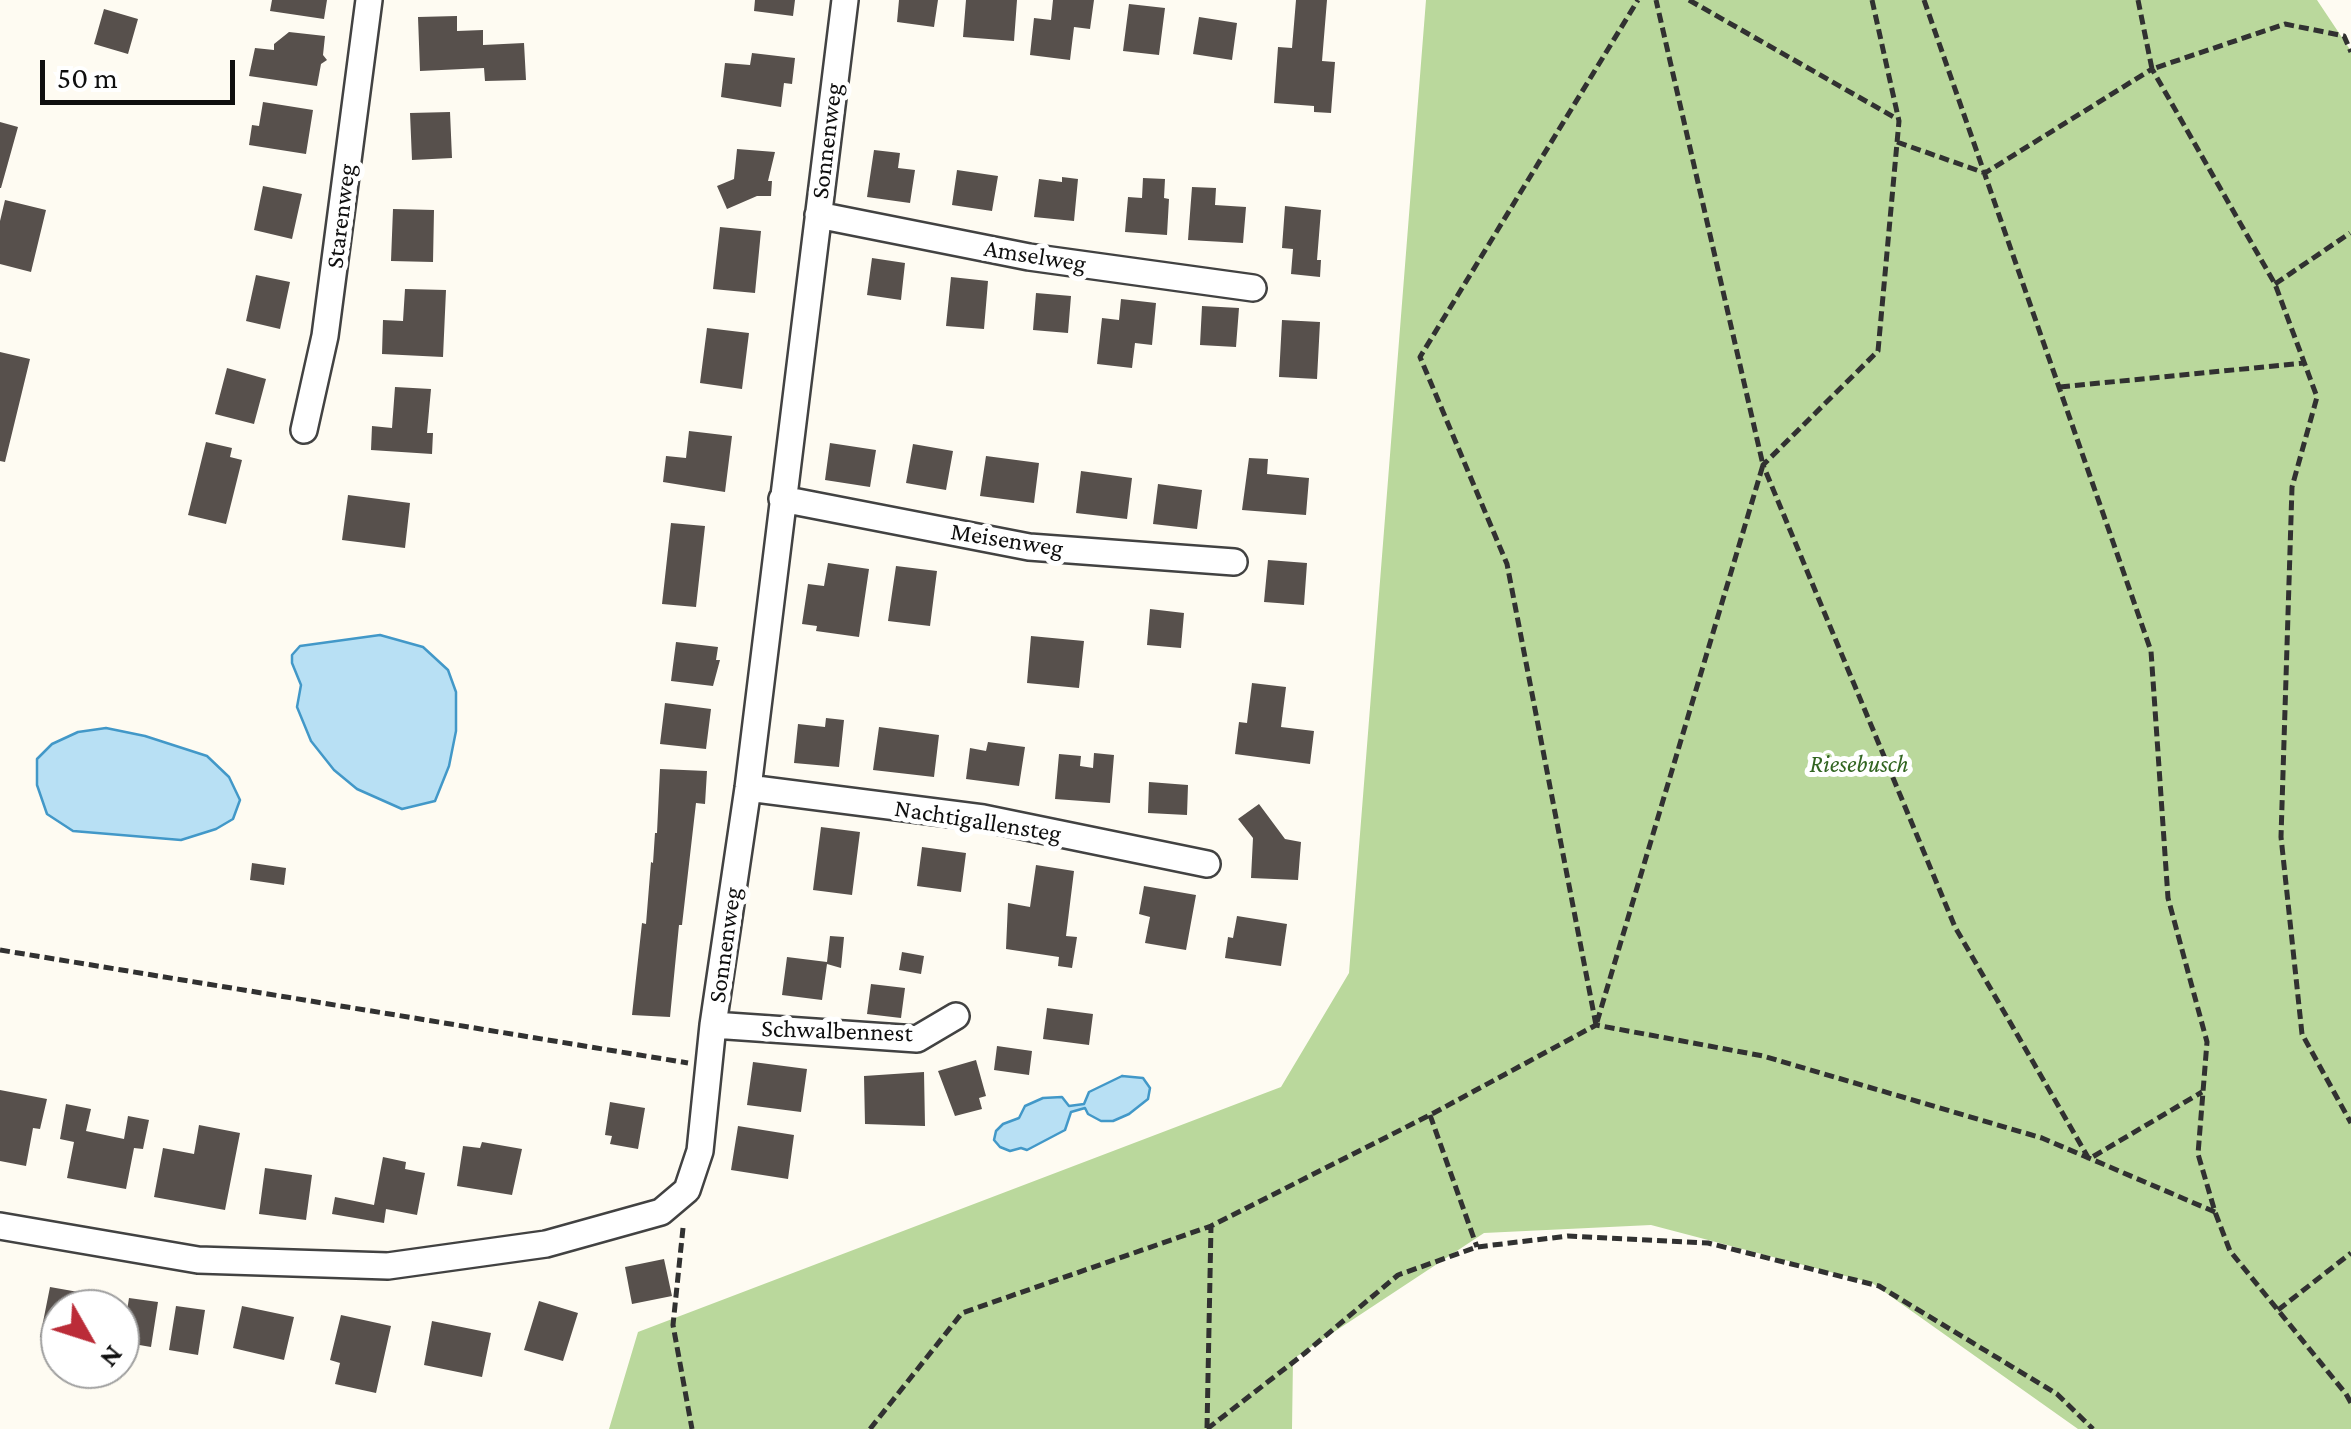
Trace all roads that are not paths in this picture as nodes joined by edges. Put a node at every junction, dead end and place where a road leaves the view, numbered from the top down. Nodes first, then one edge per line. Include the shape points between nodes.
1 (369, 0) edge
2 (844, 0) edge
3 (818, 215) junction
4 (1253, 288) dead end
5 (304, 430) dead end
6 (782, 499) junction
7 (1234, 562) dead end
8 (748, 788) junction
9 (1207, 864) dead end
10 (956, 1016) dead end
11 (713, 1024) junction
12 (0, 1226) edge

1 - 5 street, Starenweg via 325,336
2 - 3 street, Sonnenweg
3 - 4 street, Amselweg via 1029,257
3 - 6 street, Sonnenweg
6 - 7 street, Meisenweg via 1029,547
6 - 8 street, Sonnenweg
8 - 9 street, Nachtigallensteg via 983,818
8 - 11 street, Sonnenweg
10 - 11 street, Schwalbennest via 917,1039
11 - 12 street, Sonnenweg via 700,1151 687,1190 661,1212 546,1244 388,1266 198,1260

